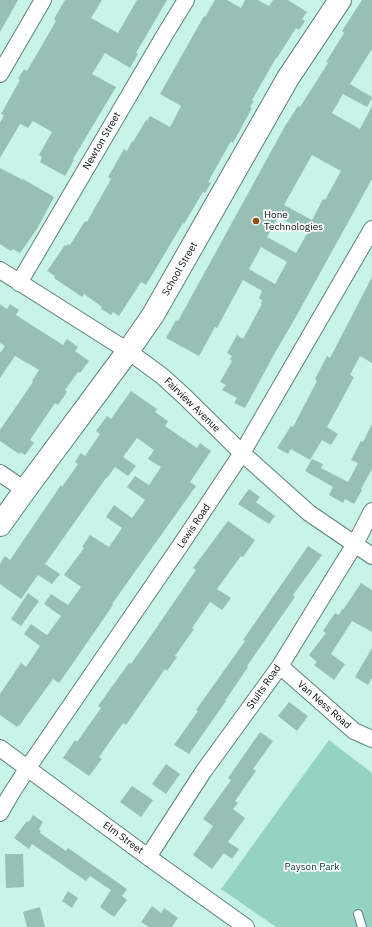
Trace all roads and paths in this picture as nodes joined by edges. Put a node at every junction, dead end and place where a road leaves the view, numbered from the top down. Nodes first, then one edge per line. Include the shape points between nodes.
1 (43, 0) edge
2 (186, 0) edge
3 (340, 0) edge
4 (0, 74) edge
5 (372, 229) edge
6 (0, 270) edge
7 (19, 283) junction
8 (128, 351) junction
9 (242, 453) junction
10 (0, 473) edge
11 (25, 490) junction
12 (372, 511) edge
13 (0, 525) edge
14 (355, 544) junction
15 (372, 556) edge
16 (280, 666) junction
17 (372, 739) edge
18 (0, 748) edge
19 (27, 769) junction
20 (0, 813) edge
21 (148, 857) junction
22 (358, 914) dead end
23 (246, 927) edge
24 (362, 927) edge

1 - 4 street
2 - 7 street, Newton Street
3 - 8 street, School Street via 288,78 166,294
5 - 9 street, Lewis Road
6 - 7 street, Fairview Avenue
7 - 8 street, Fairview Avenue
8 - 9 street, Fairview Avenue via 162,376
8 - 11 street, School Street
9 - 14 street, Fairview Avenue via 309,513
9 - 19 street, Lewis Road
10 - 11 street
11 - 13 street, School Street
12 - 14 street, Stults Road
14 - 15 street, Fairview Avenue
14 - 16 street, Stults Road
16 - 17 street, Van Ness Road via 354,731
16 - 21 street, Stults Road via 203,772
18 - 19 street, Elm Street
19 - 20 street, Lewis Road
19 - 21 street, Elm Street
21 - 23 street, Elm Street
22 - 24 lane

